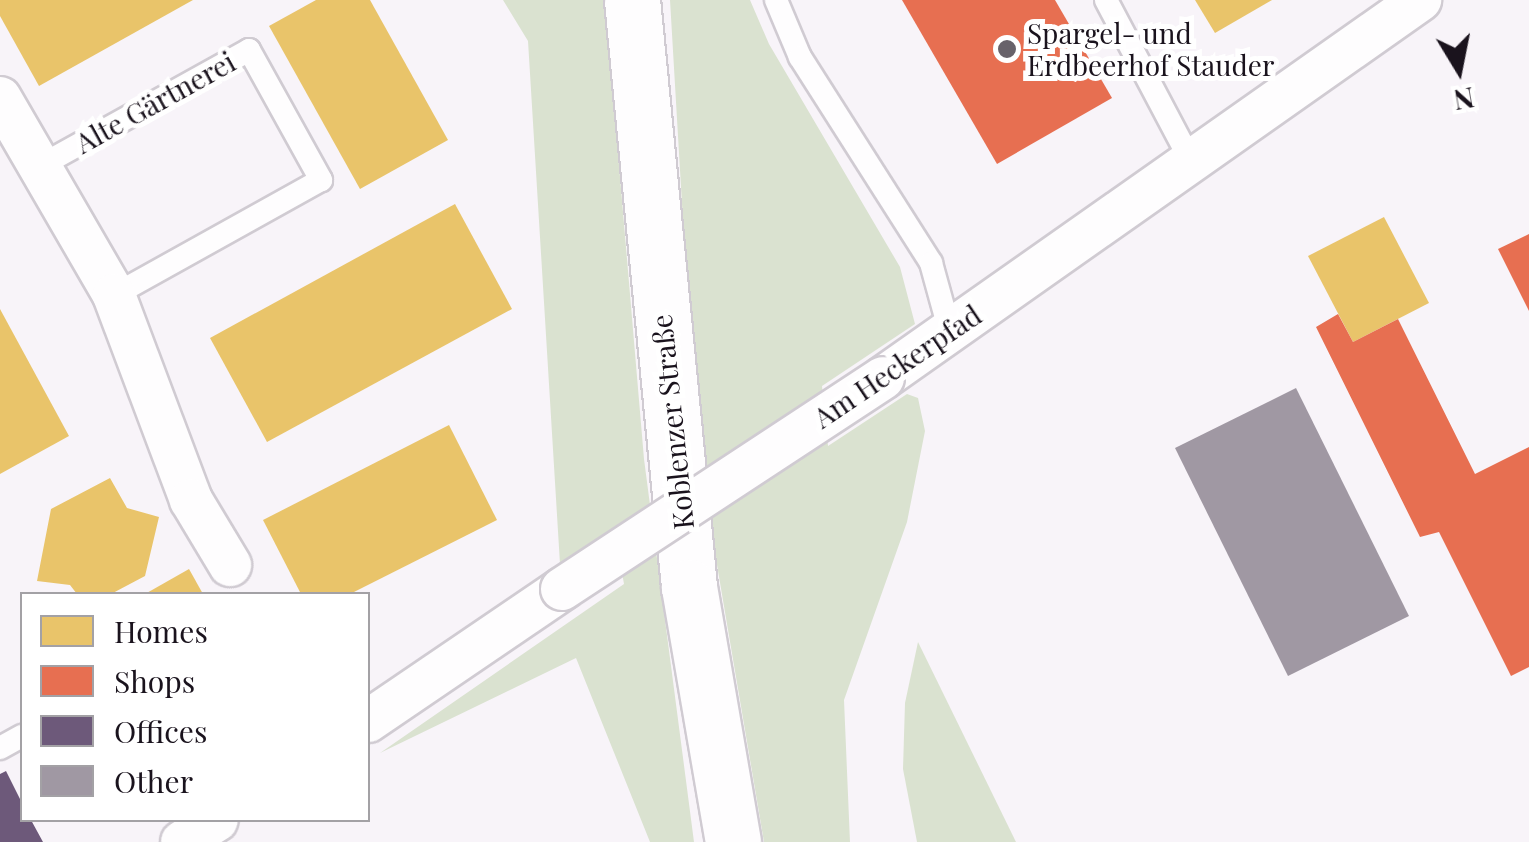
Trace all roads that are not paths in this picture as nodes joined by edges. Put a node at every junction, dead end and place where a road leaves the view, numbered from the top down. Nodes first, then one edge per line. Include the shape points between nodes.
1 (632, 0) edge
2 (776, 0) edge
3 (1106, 0) edge
4 (1420, 0) edge
5 (0, 98) edge
6 (1192, 161) junction
7 (40, 166) junction
8 (114, 295) junction
9 (950, 332) junction
10 (230, 565) dead end
11 (370, 721) edge
12 (214, 822) edge
13 (182, 842) edge
14 (733, 842) edge

1 - 14 main road, Koblenzer Straße via 687,568
2 - 9 lane via 800,57 931,263
3 - 6 lane
4 - 6 street, Am Heckerpfad
5 - 7 street
6 - 9 street, Am Heckerpfad
7 - 8 street
7 - 8 lane, Alte Gärtnerei via 249,50 321,180
8 - 10 street via 191,500
9 - 11 street, Am Heckerpfad, bridge
12 - 13 street

